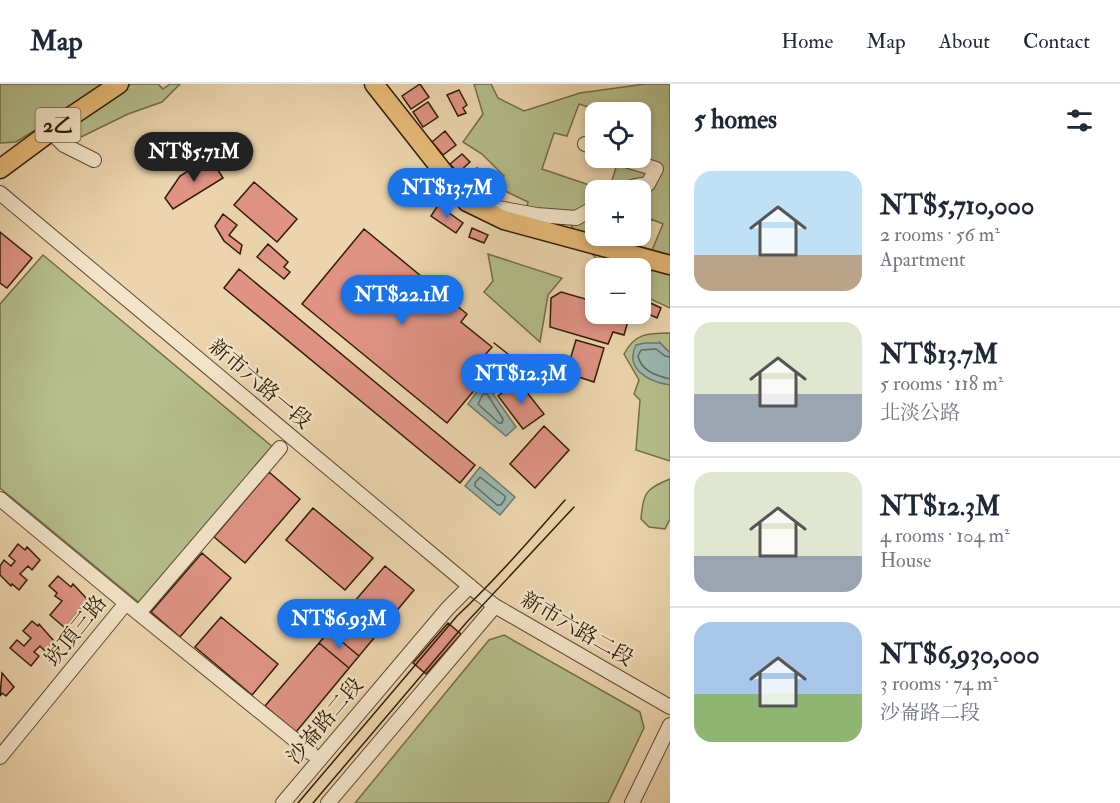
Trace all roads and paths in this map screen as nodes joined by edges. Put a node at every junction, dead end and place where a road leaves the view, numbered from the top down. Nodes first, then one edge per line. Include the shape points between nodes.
1 (119, 84) edge
2 (374, 84) edge
3 (50, 131) junction
4 (94, 160) dead end
5 (651, 168) edge
6 (0, 169) edge
7 (650, 180) edge
8 (0, 193) edge
9 (467, 202) junction
10 (585, 213) edge
11 (670, 265) edge
12 (280, 448) dead end
13 (0, 499) edge
14 (470, 586) junction
15 (126, 603) junction
16 (495, 606) junction
17 (139, 614) junction
18 (670, 707) edge
19 (670, 724) edge
20 (311, 753) dead end
21 (0, 757) edge
22 (283, 803) edge
23 (328, 803) edge
24 (632, 803) edge

1 - 3 main road, 2乙
2 - 9 main road
3 - 4 street via 64,145
3 - 6 main road, 2乙
5 - 7 street via 656,169
8 - 14 street, 新市六路一段
9 - 10 street via 559,217 576,218
9 - 11 main road via 504,220
12 - 17 street
13 - 15 street, 崁頂三路
14 - 16 street, 新市六路一段
14 - 22 street, 沙崙路二段
15 - 17 street
15 - 21 street, 崁頂三路
16 - 18 street, 新市六路二段
16 - 23 street
17 - 20 street
19 - 24 street

